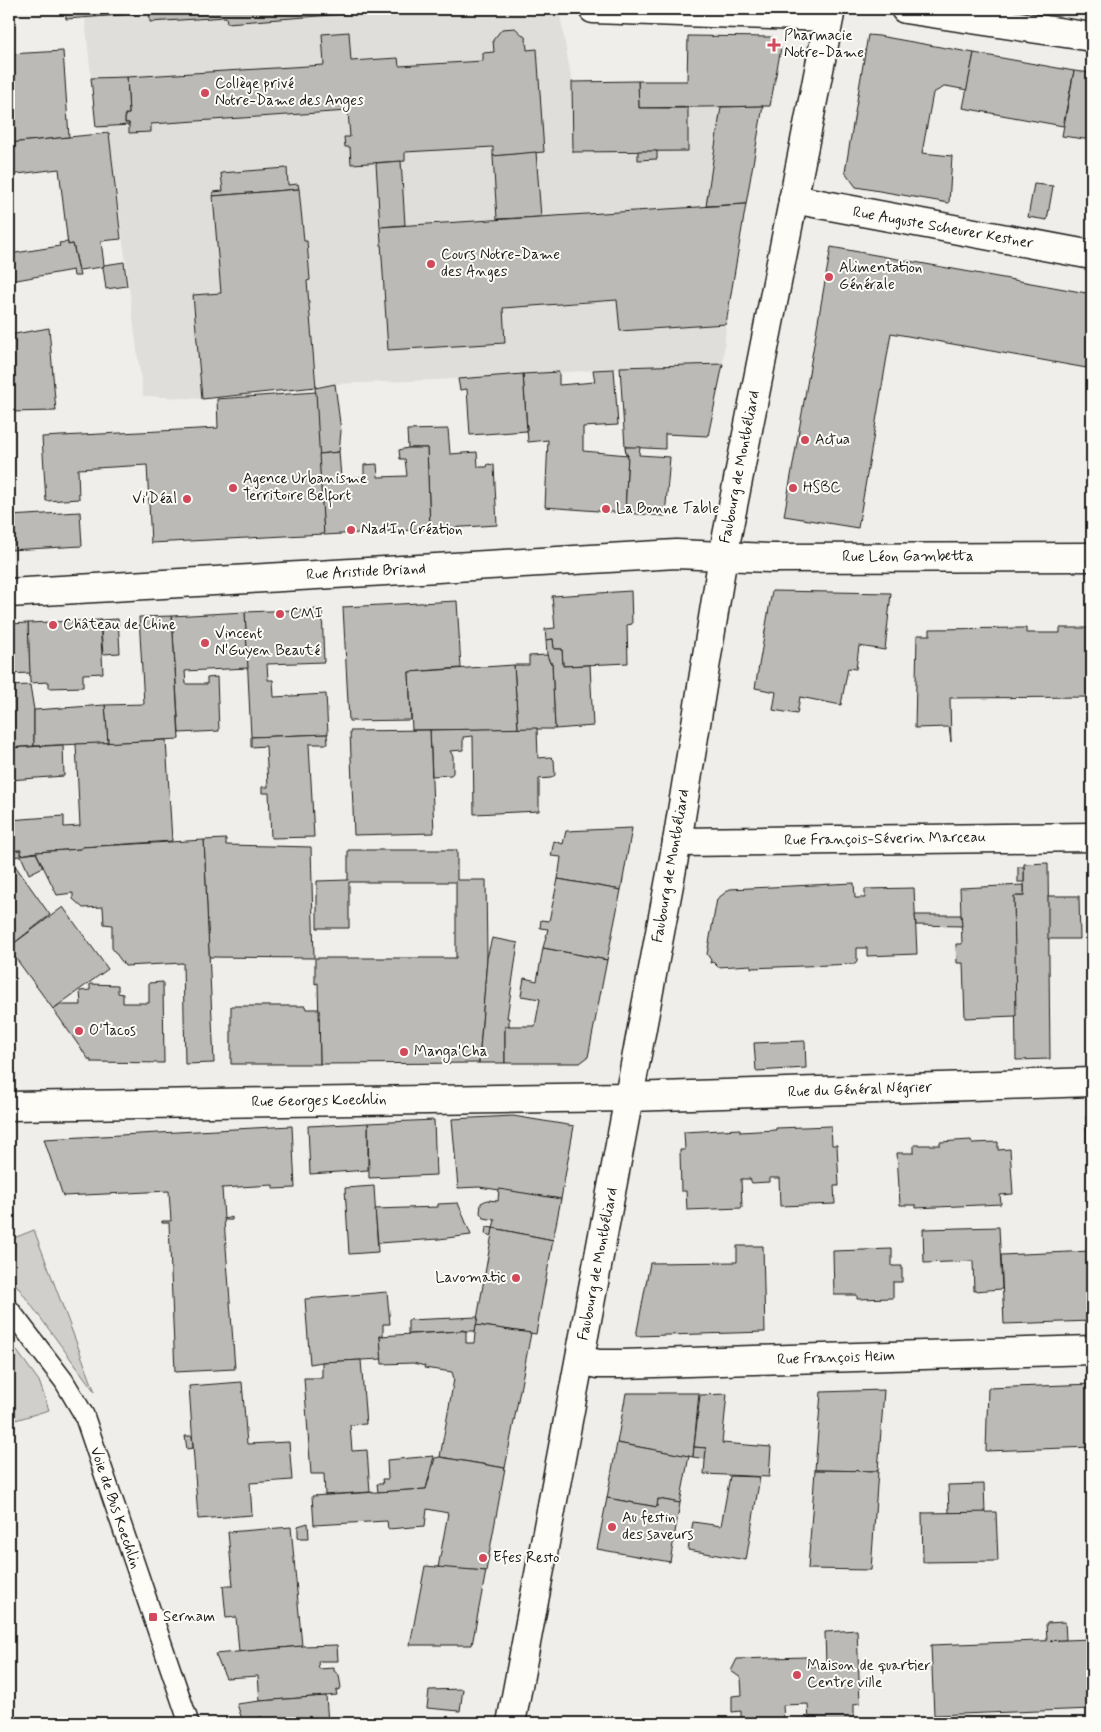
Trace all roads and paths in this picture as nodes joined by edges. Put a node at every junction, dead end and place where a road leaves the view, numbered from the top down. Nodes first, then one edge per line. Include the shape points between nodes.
1 (593, 9) edge
2 (905, 9) edge
3 (830, 13) edge
4 (1092, 37) edge
5 (793, 199) junction
6 (1092, 255) edge
7 (723, 556) junction
8 (1092, 556) edge
9 (9, 593) edge
10 (1092, 837) edge
11 (677, 842) junction
12 (1092, 1082) edge
13 (628, 1097) junction
14 (9, 1106) edge
15 (9, 1309) edge
16 (1092, 1350) edge
17 (580, 1360) junction
18 (190, 1723) edge
19 (511, 1723) edge

1 - 3 street
2 - 4 street
3 - 5 street, Faubourg de Montbéliard
5 - 6 street, Rue Auguste Scheurer Kestner
5 - 7 street, Faubourg de Montbéliard
7 - 8 street, Rue Léon Gambetta
7 - 9 street, Rue Aristide Briand via 660,555
7 - 11 street, Faubourg de Montbéliard
10 - 11 street, Rue François-Séverin Marceau
11 - 13 street, Faubourg de Montbéliard
12 - 13 street, Rue du Général Négrier
13 - 14 street, Rue Georges Koechlin
13 - 17 street, Faubourg de Montbéliard
15 - 18 lane, Voie de Bus Koechlin via 64,1381 84,1415
16 - 17 street, Rue François Heim via 622,1364
17 - 19 street, Faubourg de Montbéliard

